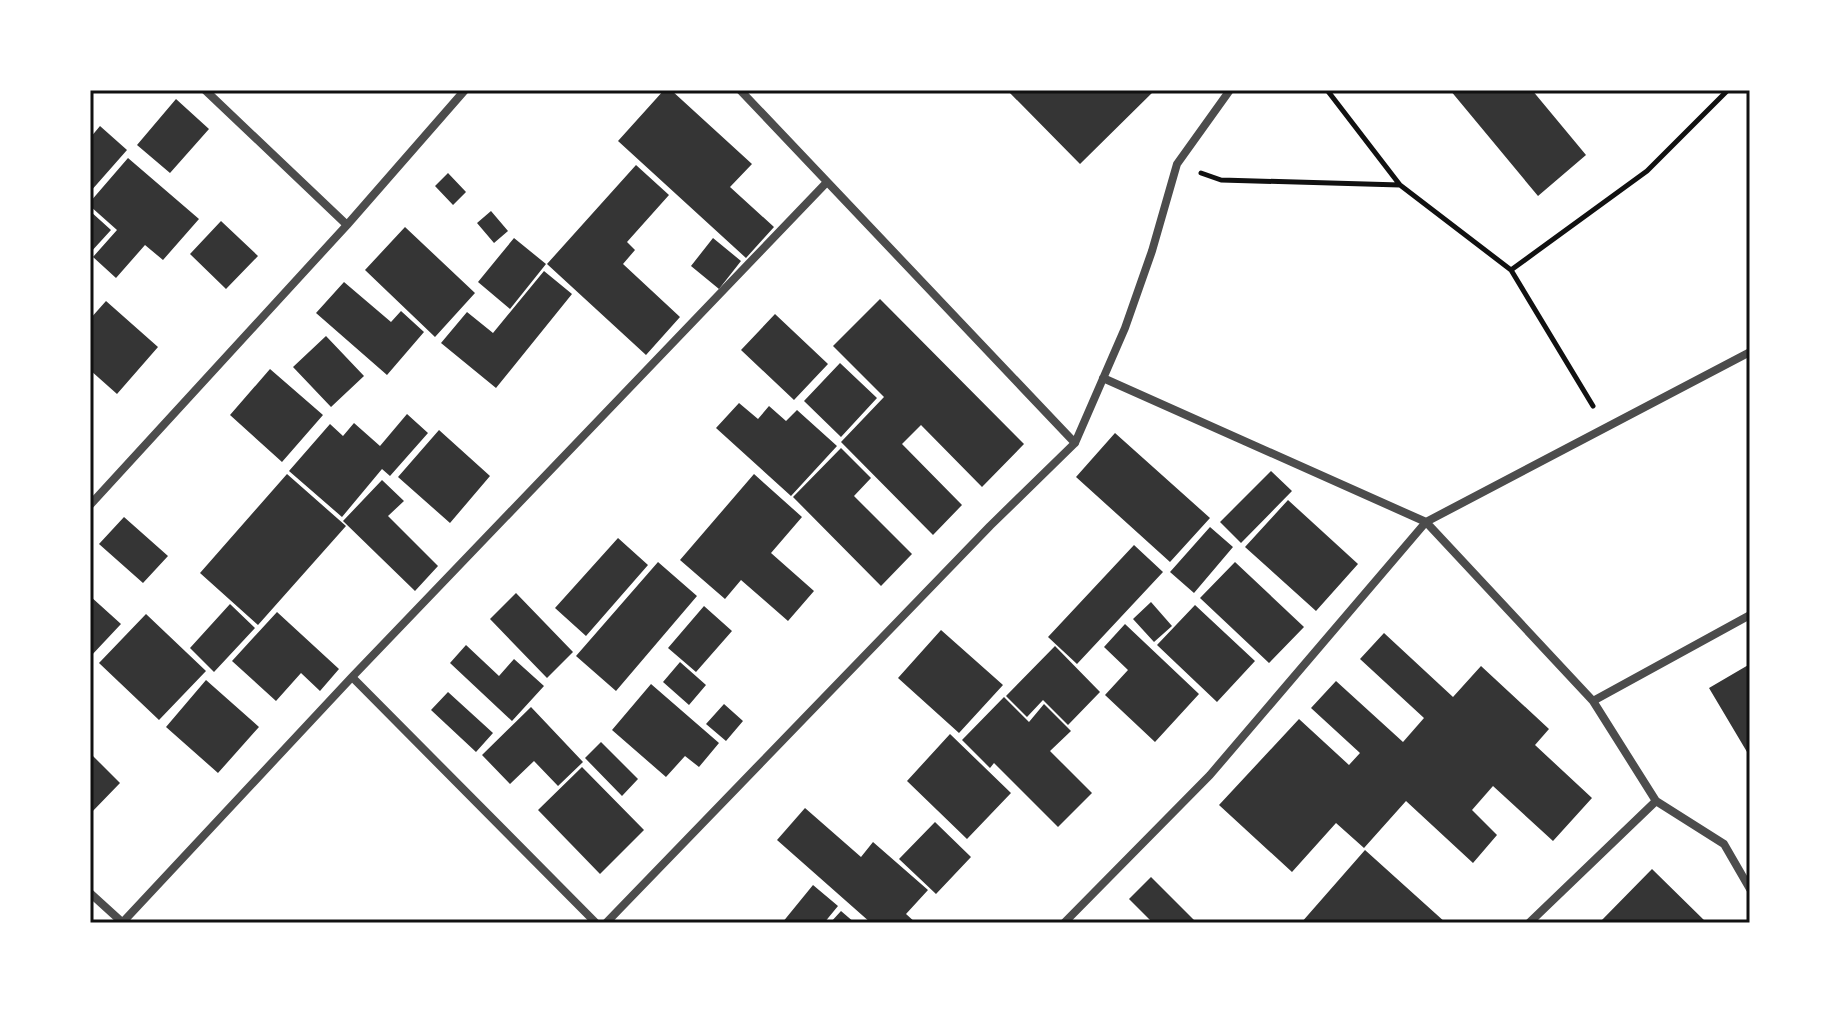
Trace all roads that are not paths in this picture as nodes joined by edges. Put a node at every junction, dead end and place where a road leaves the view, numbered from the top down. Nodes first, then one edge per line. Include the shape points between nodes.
1 (205, 90) edge
2 (465, 90) edge
3 (740, 90) edge
4 (1230, 90) edge
5 (827, 182) junction
6 (347, 225) junction
7 (1750, 352) edge
8 (1103, 378) junction
9 (1075, 443) junction
10 (90, 505) edge
11 (1426, 522) junction
12 (1750, 615) edge
13 (352, 677) junction
14 (1593, 701) junction
15 (1656, 801) junction
16 (1750, 889) edge
17 (90, 893) edge
18 (123, 923) edge
19 (596, 923) edge
20 (606, 923) edge
21 (1064, 923) edge
22 (1529, 923) edge

1 - 6 street
2 - 6 street
3 - 5 street
4 - 8 street via 1177,164 1152,251
5 - 9 street
5 - 13 street
6 - 10 street
7 - 11 street
8 - 9 street
8 - 11 street
9 - 20 street
11 - 14 street
11 - 21 street via 1210,775
12 - 14 street
13 - 18 street
13 - 19 street
14 - 15 street
15 - 16 street via 1724,844
15 - 22 street
17 - 18 street

